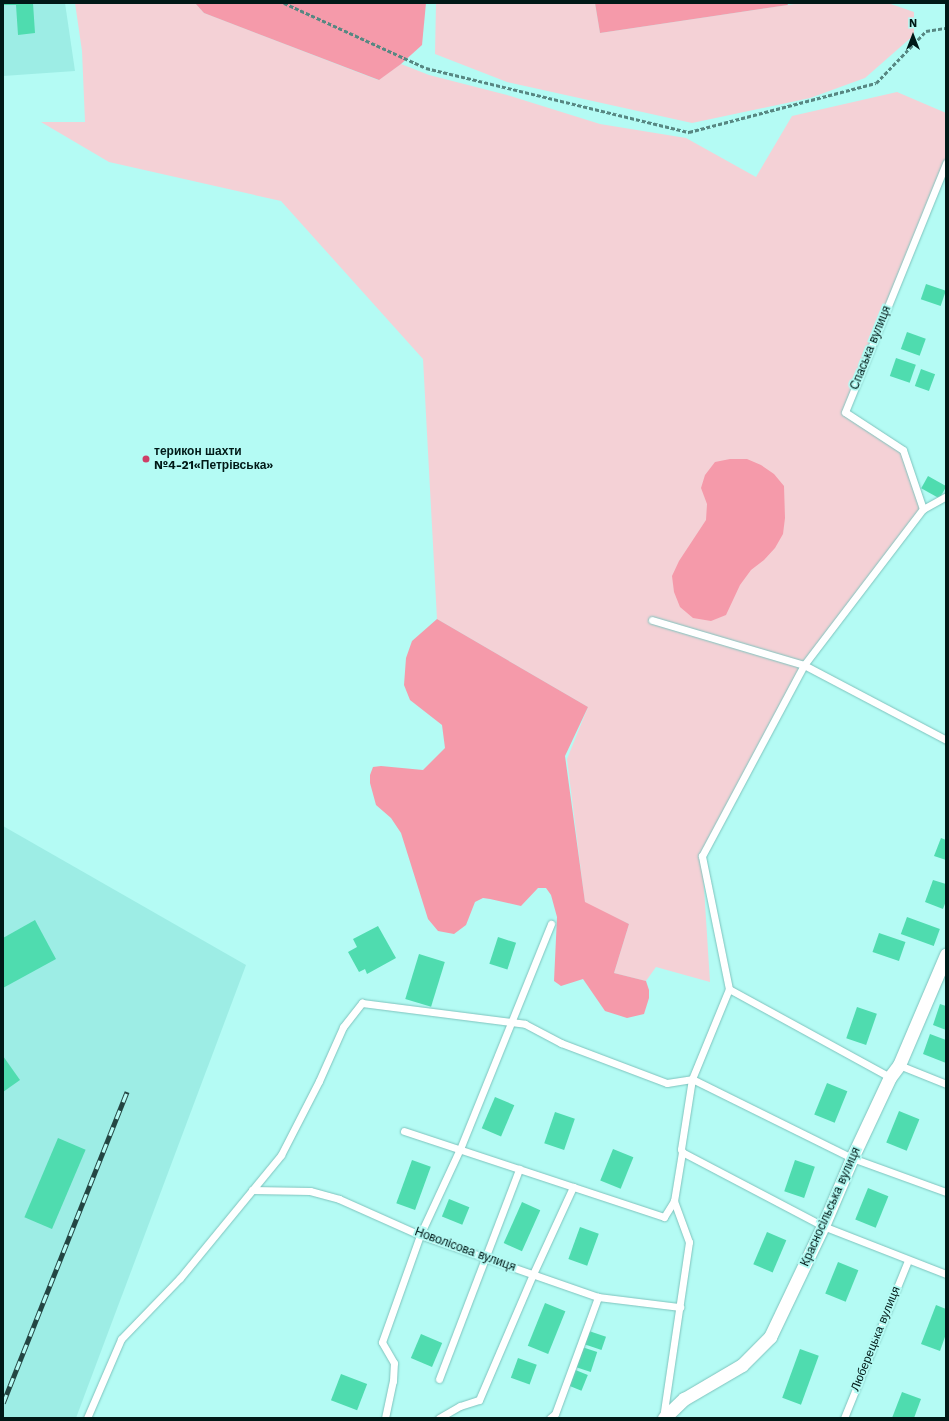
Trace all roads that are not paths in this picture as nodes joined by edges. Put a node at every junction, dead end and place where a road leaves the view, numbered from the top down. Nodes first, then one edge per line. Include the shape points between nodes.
1 (946, 163) edge
2 (946, 496) edge
3 (923, 509) junction
4 (652, 620) dead end
5 (804, 665) junction
6 (946, 740) edge
7 (551, 924) dead end
8 (946, 955) edge
9 (729, 990) junction
10 (899, 1066) junction
11 (890, 1077) junction
12 (692, 1079) junction
13 (946, 1084) edge
14 (404, 1131) dead end
15 (460, 1149) junction
16 (682, 1152) junction
17 (852, 1158) junction
18 (519, 1169) junction
19 (573, 1187) junction
20 (252, 1190) junction
21 (946, 1192) edge
22 (674, 1202) junction
23 (824, 1226) junction
24 (420, 1235) junction
25 (484, 1257) junction
26 (908, 1260) junction
27 (533, 1274) junction
28 (946, 1274) edge
29 (598, 1297) junction
30 (680, 1307) junction
31 (439, 1379) dead end
32 (87, 1418) edge
33 (385, 1418) edge
34 (439, 1418) edge
35 (550, 1418) edge
36 (664, 1418) edge
37 (844, 1418) edge

1 - 3 lane, Спаська вулиця via 845,412 903,450
2 - 3 lane
3 - 5 lane
4 - 5 lane
5 - 6 lane
5 - 9 lane via 702,856
7 - 15 lane
8 - 10 street, Красносільська вулиця
9 - 11 lane
9 - 12 lane
10 - 11 street, Красносільська вулиця
10 - 13 lane
11 - 17 street, Красносільська вулиця
12 - 16 lane
12 - 17 lane
12 - 20 lane via 667,1083 561,1043 525,1024 362,1003 343,1027 281,1155
14 - 15 lane
15 - 18 lane
15 - 24 lane
16 - 22 lane
16 - 23 lane
17 - 21 lane
17 - 23 street, Красносільська вулиця
18 - 19 lane
18 - 25 lane
19 - 22 lane via 664,1217
19 - 27 lane
20 - 24 lane, Новолісова вулиця via 310,1191 339,1199
20 - 32 lane via 180,1278 121,1339
22 - 30 lane via 689,1242
23 - 26 lane
23 - 36 street, Красносільська вулиця via 770,1337 742,1365 684,1399
24 - 25 lane, Новолісова вулиця
24 - 33 lane via 382,1342 394,1363
25 - 27 lane, Новолісова вулиця
25 - 31 lane
26 - 28 lane
26 - 37 lane, Люберецька вулиця
27 - 29 lane, Новолісова вулиця
27 - 34 lane via 479,1400 460,1406
29 - 30 lane, Новолісова вулиця
29 - 35 lane via 555,1414
30 - 36 lane

